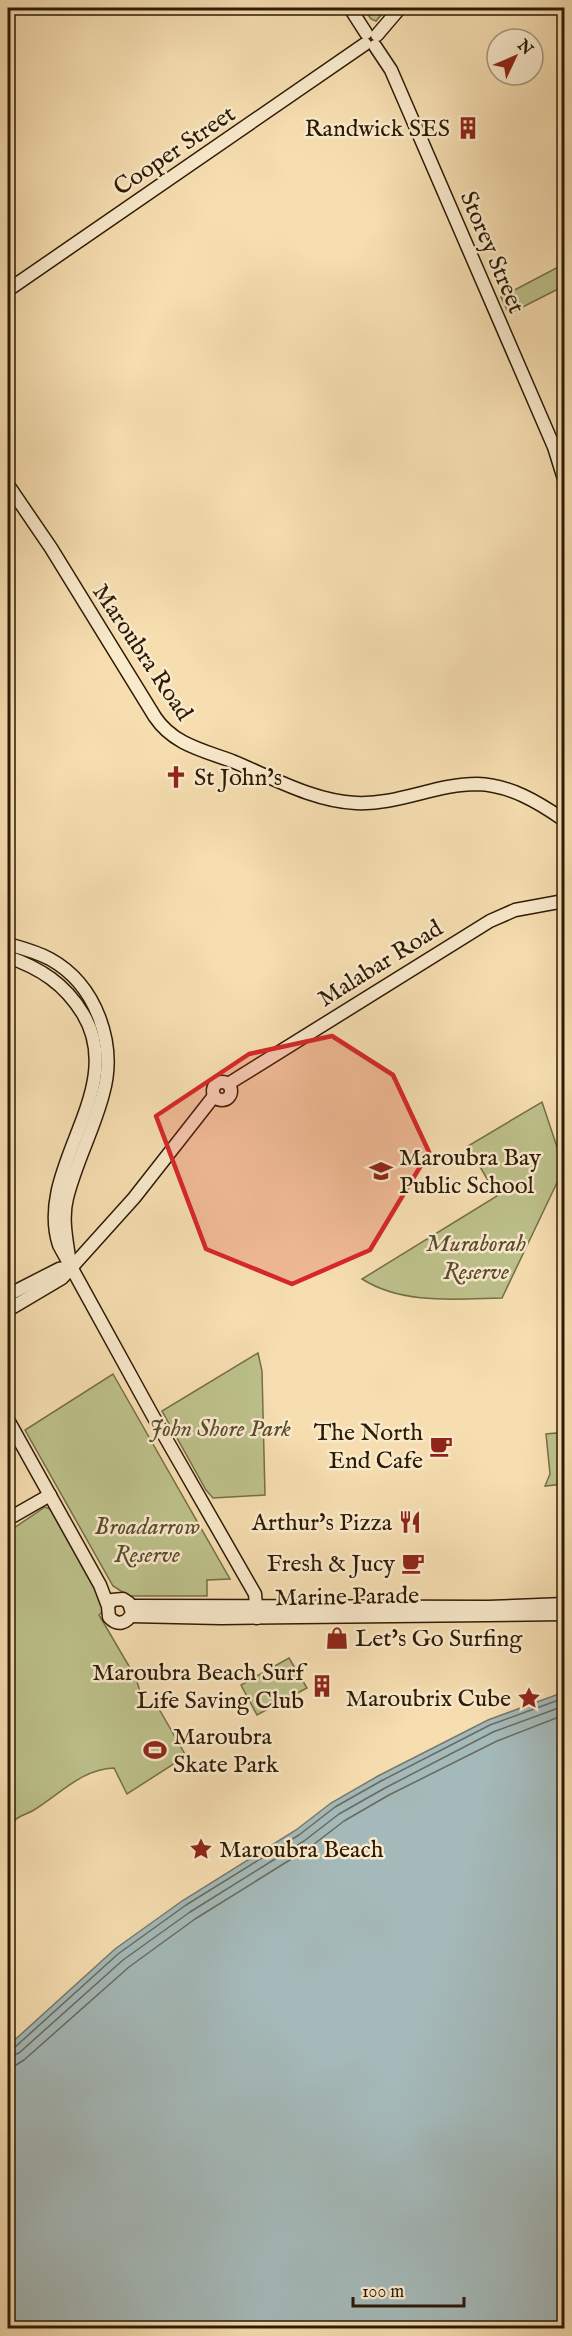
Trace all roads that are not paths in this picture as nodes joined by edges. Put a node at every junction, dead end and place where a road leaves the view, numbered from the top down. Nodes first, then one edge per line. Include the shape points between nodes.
1 (350, 8) edge
2 (400, 8) edge
3 (371, 40) junction
4 (8, 290) edge
5 (564, 479) edge
6 (8, 484) edge
7 (564, 820) edge
8 (564, 902) edge
9 (8, 944) edge
10 (8, 957) edge
11 (71, 1267) junction
12 (8, 1295) edge
13 (8, 1310) edge
14 (8, 1420) edge
15 (50, 1494) junction
16 (8, 1519) edge
17 (112, 1602) junction
18 (564, 1604) edge
19 (131, 1611) junction
20 (257, 1612) junction
21 (564, 1614) edge

1 - 3 street, Storey Street
2 - 3 street, Cooper Street
3 - 4 street, Cooper Street
3 - 5 street, Storey Street via 391,70
6 - 7 street, Maroubra Road via 155,717 173,738 306,792 341,802 377,803 465,785 488,785 530,798
8 - 11 street, Malabar Road via 515,910 490,921 228,1084 231,1091 227,1098 220,1100 214,1096 134,1198
9 - 11 street via 51,960 70,974 91,1001 104,1032 108,1061 104,1092 64,1214
10 - 11 street via 43,972 68,992 85,1018 94,1047 92,1091 61,1183 54,1219 59,1245
11 - 12 street via 59,1269
11 - 13 street via 62,1278
11 - 20 street via 255,1594
14 - 15 street
15 - 16 street
15 - 17 street
17 - 19 street via 127,1600
17 - 19 street via 108,1615 115,1622 125,1622
18 - 20 street, Marine Parade
19 - 20 street, Marine Parade
20 - 21 street, Marine Parade

